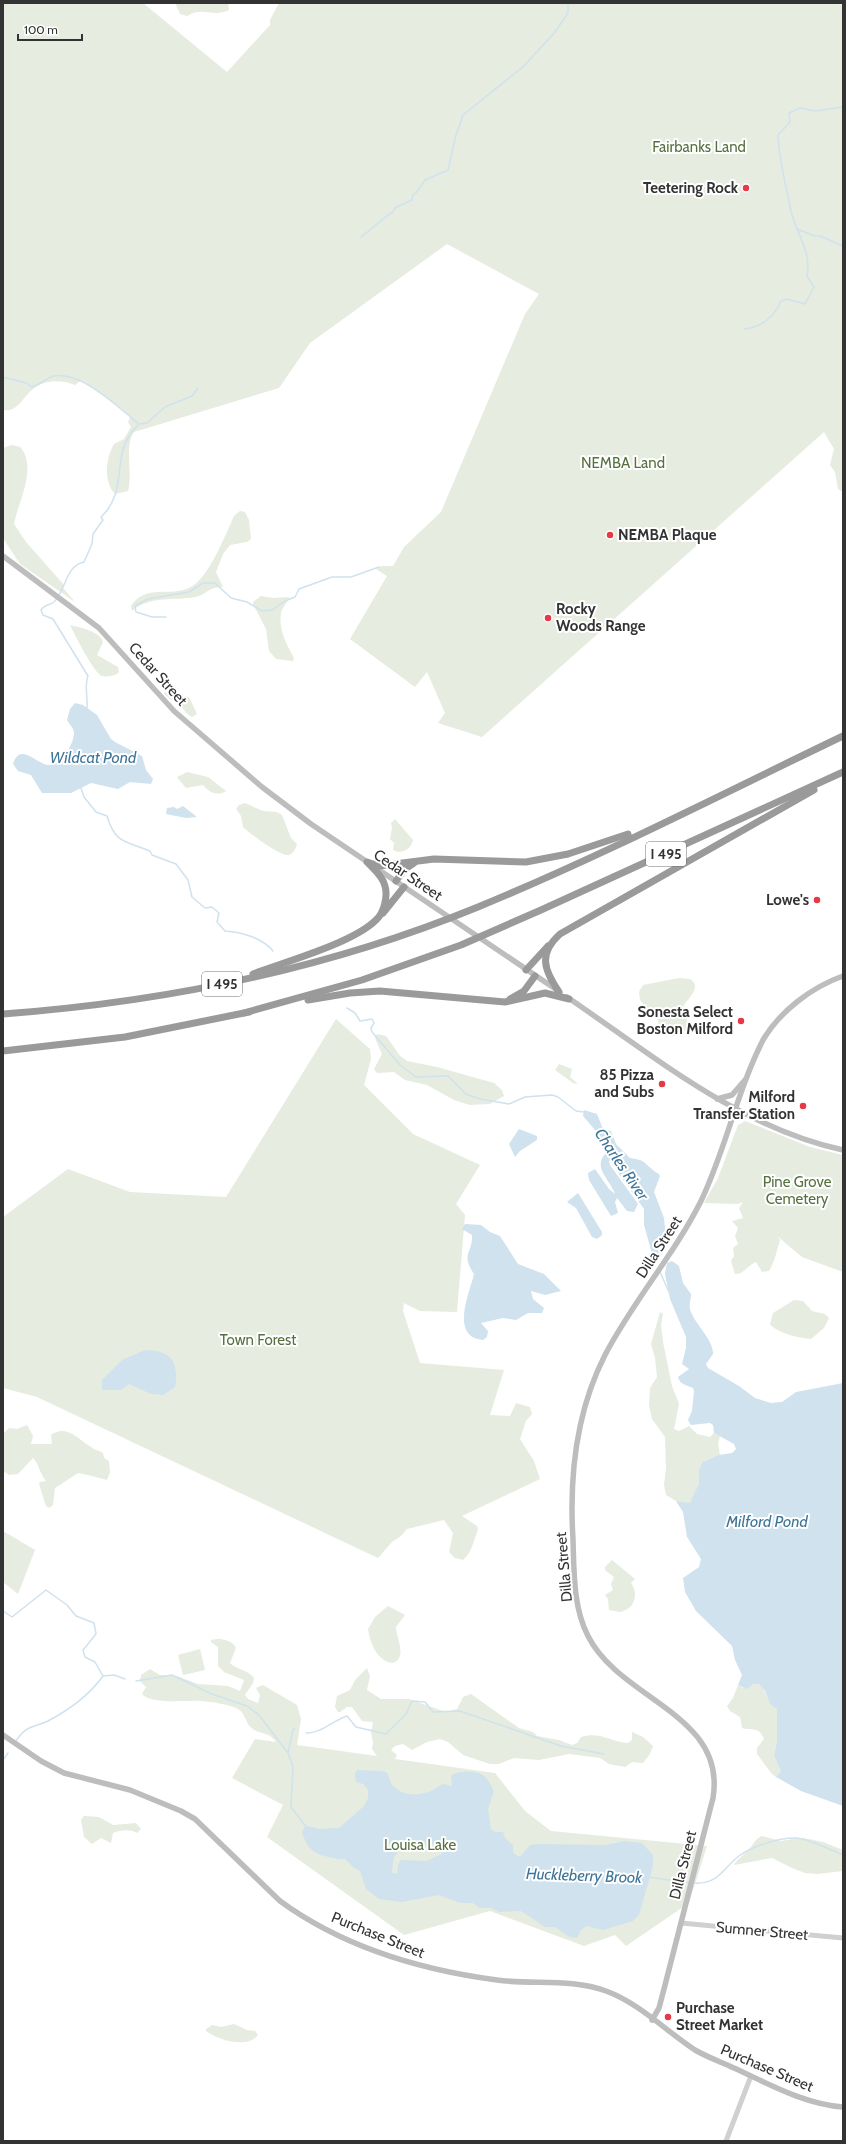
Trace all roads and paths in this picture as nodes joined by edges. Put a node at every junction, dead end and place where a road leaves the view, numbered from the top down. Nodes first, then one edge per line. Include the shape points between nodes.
1 (3, 556) edge
2 (843, 736) edge
3 (843, 773) edge
4 (666, 821) junction
5 (419, 860) junction
6 (367, 862) junction
7 (396, 881) junction
8 (404, 887) junction
9 (378, 918) junction
10 (553, 940) junction
11 (526, 970) junction
12 (535, 976) junction
13 (843, 976) edge
14 (226, 983) junction
15 (559, 992) junction
16 (569, 999) junction
17 (498, 1002) junction
18 (244, 1012) junction
19 (3, 1014) edge
20 (3, 1051) edge
21 (748, 1077) junction
22 (717, 1099) junction
23 (736, 1110) junction
24 (843, 1150) edge
25 (3, 1735) edge
26 (681, 1923) junction
27 (843, 1938) edge
28 (652, 2020) junction
29 (751, 2076) junction
30 (843, 2107) edge
31 (726, 2141) edge

1 - 6 main road, Cedar Street via 104,633 163,700 254,780
2 - 4 highway, I 495
3 - 10 highway via 697,858 568,928
3 - 18 highway, I 495 via 465,943 362,980
4 - 5 highway via 592,847 543,859 505,862
4 - 14 highway, I 495 via 463,913 286,970
5 - 6 highway via 386,866 375,866
5 - 7 highway via 405,869
6 - 7 main road, Cedar Street
6 - 9 highway via 383,880 386,888 386,901
7 - 8 main road, Cedar Street
8 - 9 highway
8 - 11 main road, Cedar Street
9 - 14 highway via 354,935 299,958
10 - 11 highway
10 - 15 highway via 545,966
11 - 12 main road, Cedar Street
12 - 15 main road, Cedar Street
12 - 17 highway via 522,992
13 - 21 main road, Dilla Street via 811,992 777,1022 763,1040
14 - 19 highway, I 495 via 121,1002
15 - 16 main road, Cedar Street
16 - 17 highway via 545,993 514,1001
16 - 22 main road, Cedar Street
17 - 18 highway via 374,991
18 - 20 highway, I 495 via 125,1037
21 - 22 main road via 732,1095
21 - 23 main road, Dilla Street
22 - 23 main road, Cedar Street
23 - 24 main road, Cedar Street via 794,1135
23 - 26 main road, Dilla Street via 703,1195 605,1356 581,1422 571,1490 575,1585 587,1633 604,1660 628,1682 685,1722 695,1732 706,1748 712,1767 714,1790
25 - 28 main road, Purchase Street via 64,1773 130,1790 185,1814 206,1829 280,1901 328,1929 378,1951 424,1967 497,1980 578,1985 605,1990 624,1999
26 - 27 street, Sumner Street
26 - 28 main road, Dilla Street via 661,2002
28 - 29 main road, Purchase Street via 696,2051
29 - 30 main road, Purchase Street via 799,2098
29 - 31 street

